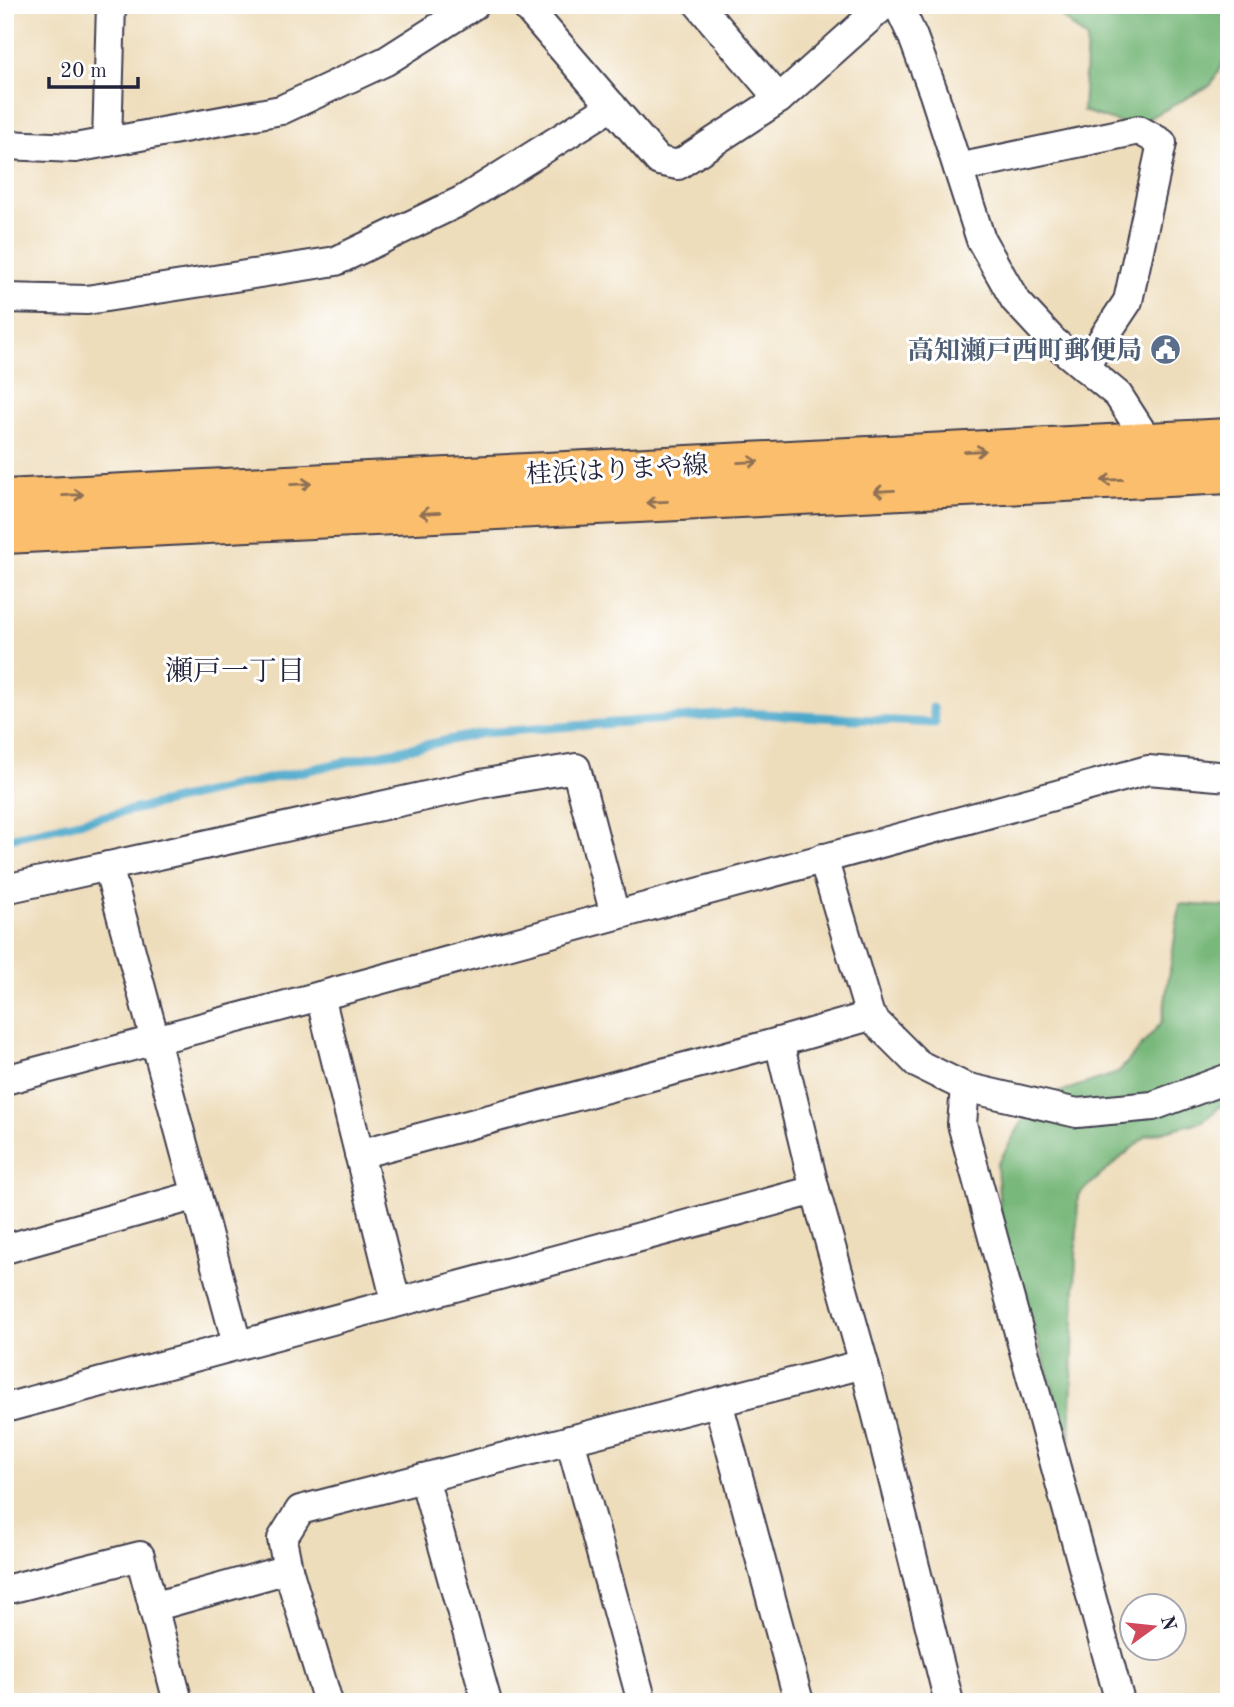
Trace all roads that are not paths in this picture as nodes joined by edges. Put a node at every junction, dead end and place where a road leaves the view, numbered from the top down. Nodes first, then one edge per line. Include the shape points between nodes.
1 (111, 5) edge
2 (474, 5) edge
3 (525, 5) edge
4 (699, 5) edge
5 (884, 5) edge
6 (898, 5) edge
7 (779, 99) junction
8 (612, 106) junction
9 (107, 142) junction
10 (5, 145) edge
11 (958, 168) junction
12 (5, 298) edge
13 (1084, 367) junction
14 (1229, 438) edge
15 (1148, 442) junction
16 (1229, 474) edge
17 (1170, 477) junction
18 (5, 499) edge
19 (5, 534) edge
20 (1229, 777) edge
21 (823, 858) junction
22 (108, 866) junction
23 (5, 889) edge
24 (615, 915) junction
25 (320, 996) junction
26 (870, 1016) junction
27 (156, 1040) junction
28 (779, 1042) junction
29 (1229, 1078) edge
30 (5, 1080) edge
31 (965, 1087) junction
32 (359, 1154) junction
33 (815, 1190) junction
34 (197, 1195) junction
35 (5, 1249) edge
36 (396, 1302) junction
37 (237, 1344) junction
38 (864, 1364) junction
39 (718, 1402) junction
40 (5, 1408) edge
41 (570, 1440) junction
42 (424, 1478) junction
43 (288, 1569) junction
44 (5, 1590) edge
45 (153, 1607) junction
46 (178, 1702) edge
47 (327, 1702) edge
48 (487, 1702) edge
49 (642, 1702) edge
50 (799, 1702) edge
51 (948, 1702) edge
52 (1120, 1702) edge

1 - 9 street
2 - 9 street via 387,61 281,110
3 - 8 street
4 - 7 street
5 - 7 street
6 - 11 street
7 - 8 street via 678,165 659,161
8 - 12 street via 463,200 337,261 88,300
9 - 10 street via 75,148
11 - 13 street via 981,240 1015,300
11 - 13 street via 1139,130 1162,142 1128,301
13 - 15 street via 1118,395
14 - 15 main road, 桂浜はりまや線
15 - 17 street
18 -> 15 main road, 桂浜はりまや線
16 - 17 main road, 桂浜はりまや線
17 -> 19 main road, 桂浜はりまや線
20 - 21 street via 1148,770
21 - 24 street
21 - 26 street
22 - 23 street
22 - 24 street via 480,784 576,768
22 - 27 street
24 - 25 street
25 - 27 street
25 - 32 street
26 - 28 street
26 - 31 street via 918,1064
27 - 30 street
27 - 34 street
28 - 32 street
28 - 33 street
29 - 31 street via 1153,1106 1077,1113
31 - 52 street via 962,1124
32 - 36 street
33 - 36 street
33 - 38 street
34 - 35 street
34 - 37 street
36 - 37 street
37 - 40 street
38 - 39 street
38 - 51 street
39 - 41 street
39 - 50 street
41 - 42 street
41 - 49 street
42 - 43 street via 300,1510 282,1539
42 - 48 street
43 - 45 street
43 - 47 street
44 - 45 street via 140,1556
45 - 46 street

